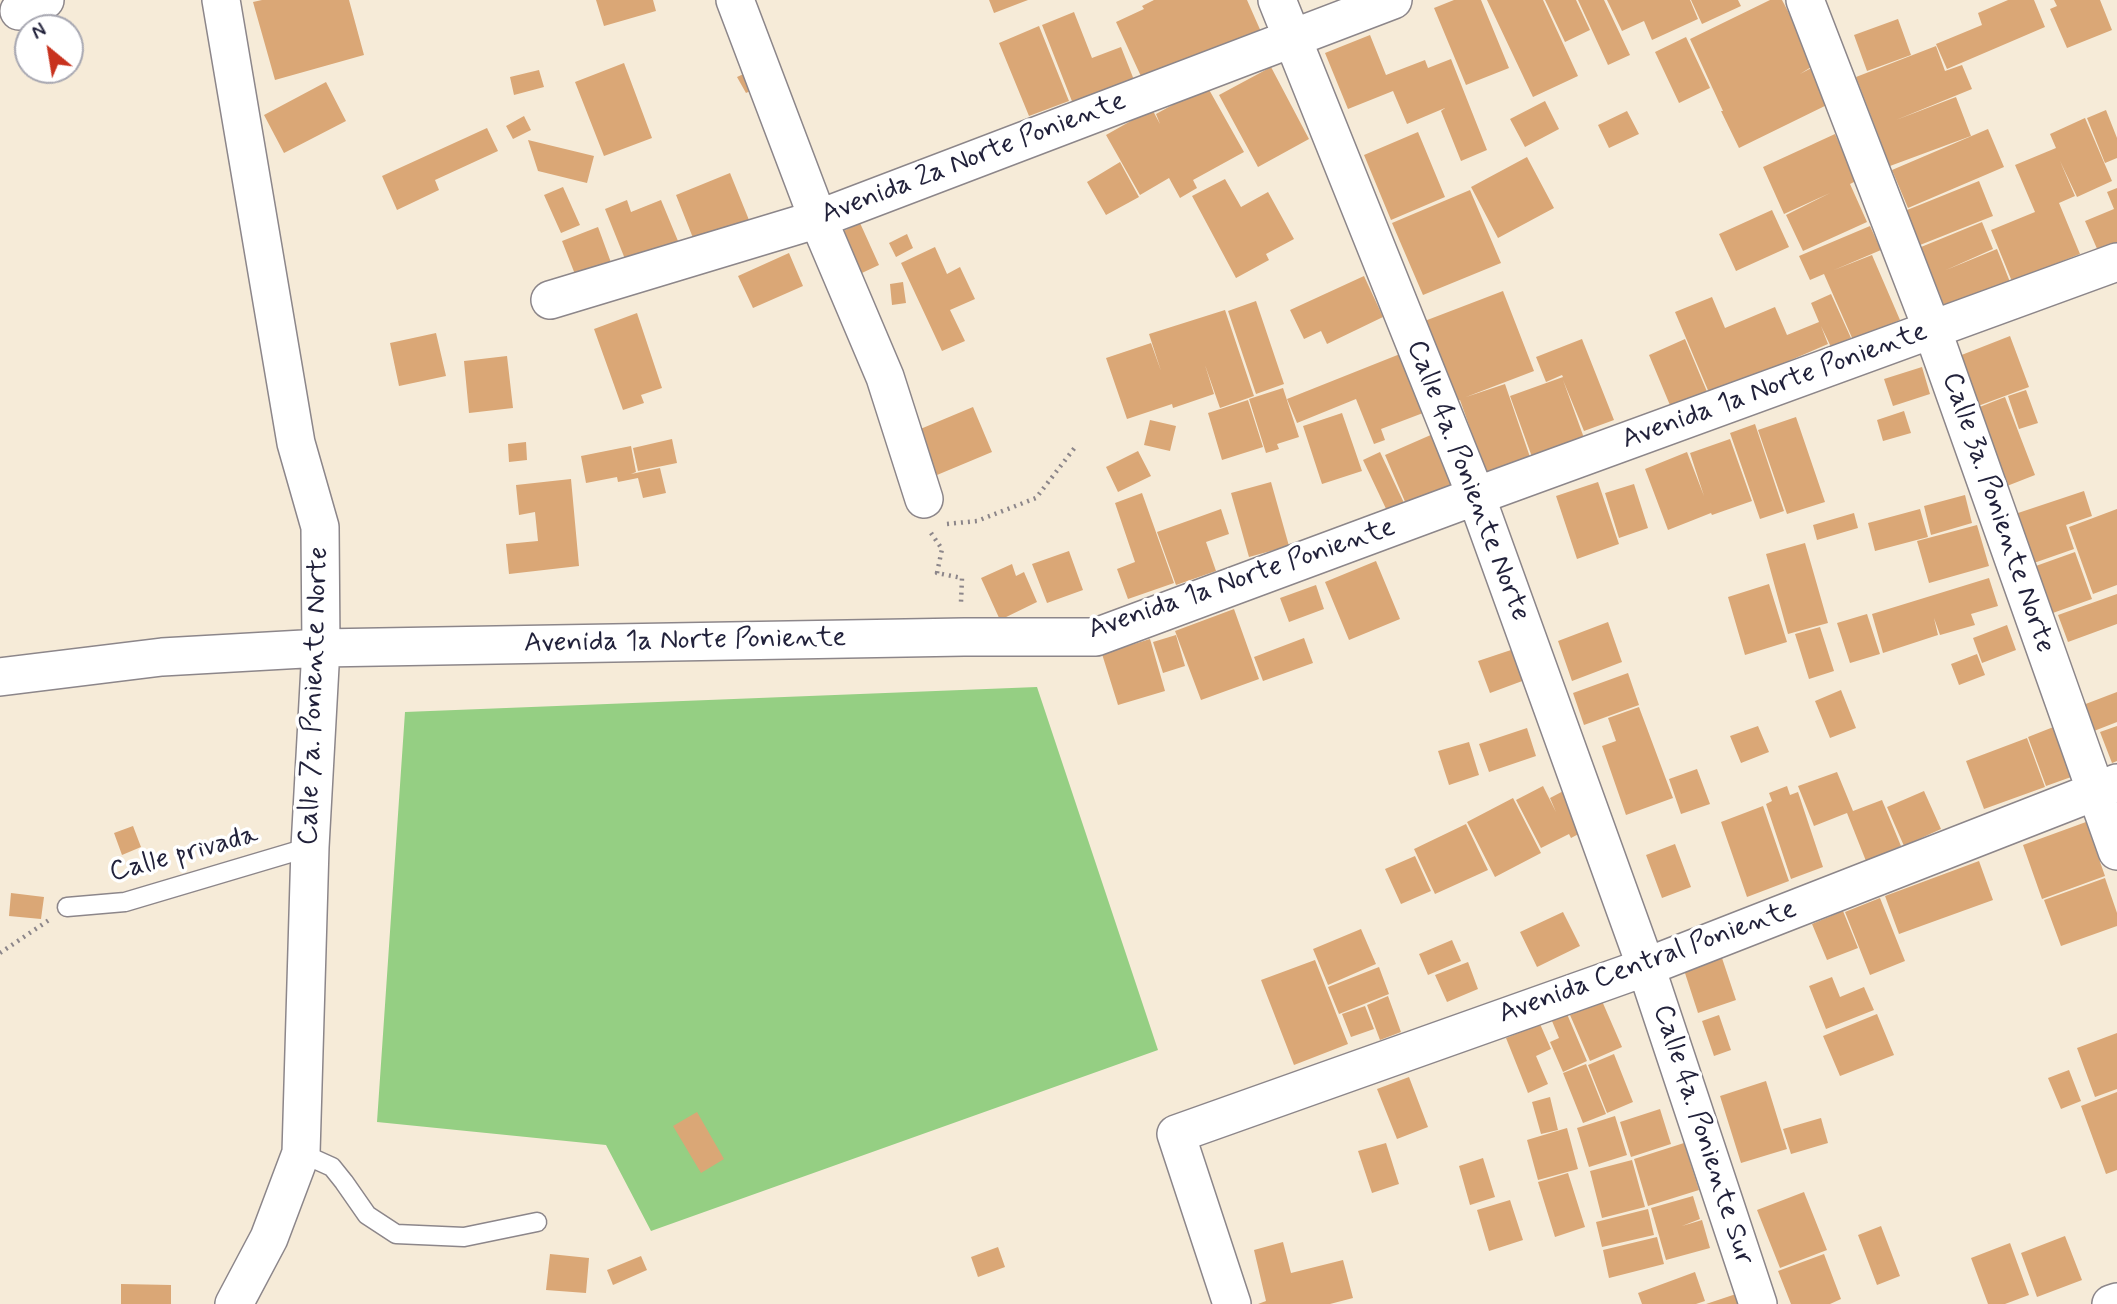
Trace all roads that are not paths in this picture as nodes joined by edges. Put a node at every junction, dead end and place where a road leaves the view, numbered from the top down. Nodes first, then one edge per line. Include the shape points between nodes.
1 (221, 0) edge
2 (735, 0) edge
3 (1277, 0) edge
4 (1393, 0) edge
5 (1805, 0) edge
6 (1292, 37) junction
7 (818, 219) junction
8 (2117, 262) edge
9 (550, 300) dead end
10 (1932, 329) junction
11 (1476, 496) junction
12 (931, 512) road end
13 (321, 648) junction
14 (0, 677) edge
15 (2106, 787) edge
16 (310, 847) junction
17 (2117, 851) edge
18 (67, 907) road end
19 (1646, 967) junction
20 (301, 1153) junction
21 (537, 1222) dead end
22 (2117, 1302) edge
23 (234, 1304) edge
24 (1231, 1304) edge
25 (1758, 1304) edge
26 (2111, 1304) edge

1 - 13 street, Calle 7a. Poniente Norte via 296,443 320,527
2 - 7 street
3 - 6 street, Calle 4a. Poniente Norte
4 - 6 street, Avenida 2a Norte Poniente
5 - 10 street, Calle 3a. Poniente Norte
6 - 7 street, Avenida 2a Norte Poniente
6 - 11 street, Calle 4a. Poniente Norte
7 - 9 street, Avenida 2a Norte Poniente
7 - 12 street via 886,377
8 - 10 street, Avenida 1a Norte Poniente
10 - 11 street, Avenida 1a Norte Poniente
10 - 15 street, Calle 3a. Poniente Norte
11 - 13 street, Avenida 1a Norte Poniente via 1096,638
11 - 19 street, Calle 4a. Poniente Norte
13 - 14 street, Avenida 1a Norte Poniente via 162,657
13 - 16 street, Calle 7a. Poniente Norte
15 - 17 street, Calle 3a. Poniente Norte
15 - 19 street, Avenida Central Poniente
16 - 18 lane, Calle privada via 125,902
16 - 20 street, Calle 7a. Poniente Norte
19 - 24 street, Avenida Central Poniente via 1176,1134
19 - 25 street, Calle 4a. Poniente Sur
20 - 21 lane via 332,1167 368,1215 396,1234 464,1237
20 - 23 street, Calle 7a. Poniente Norte via 269,1238
22 - 26 street

